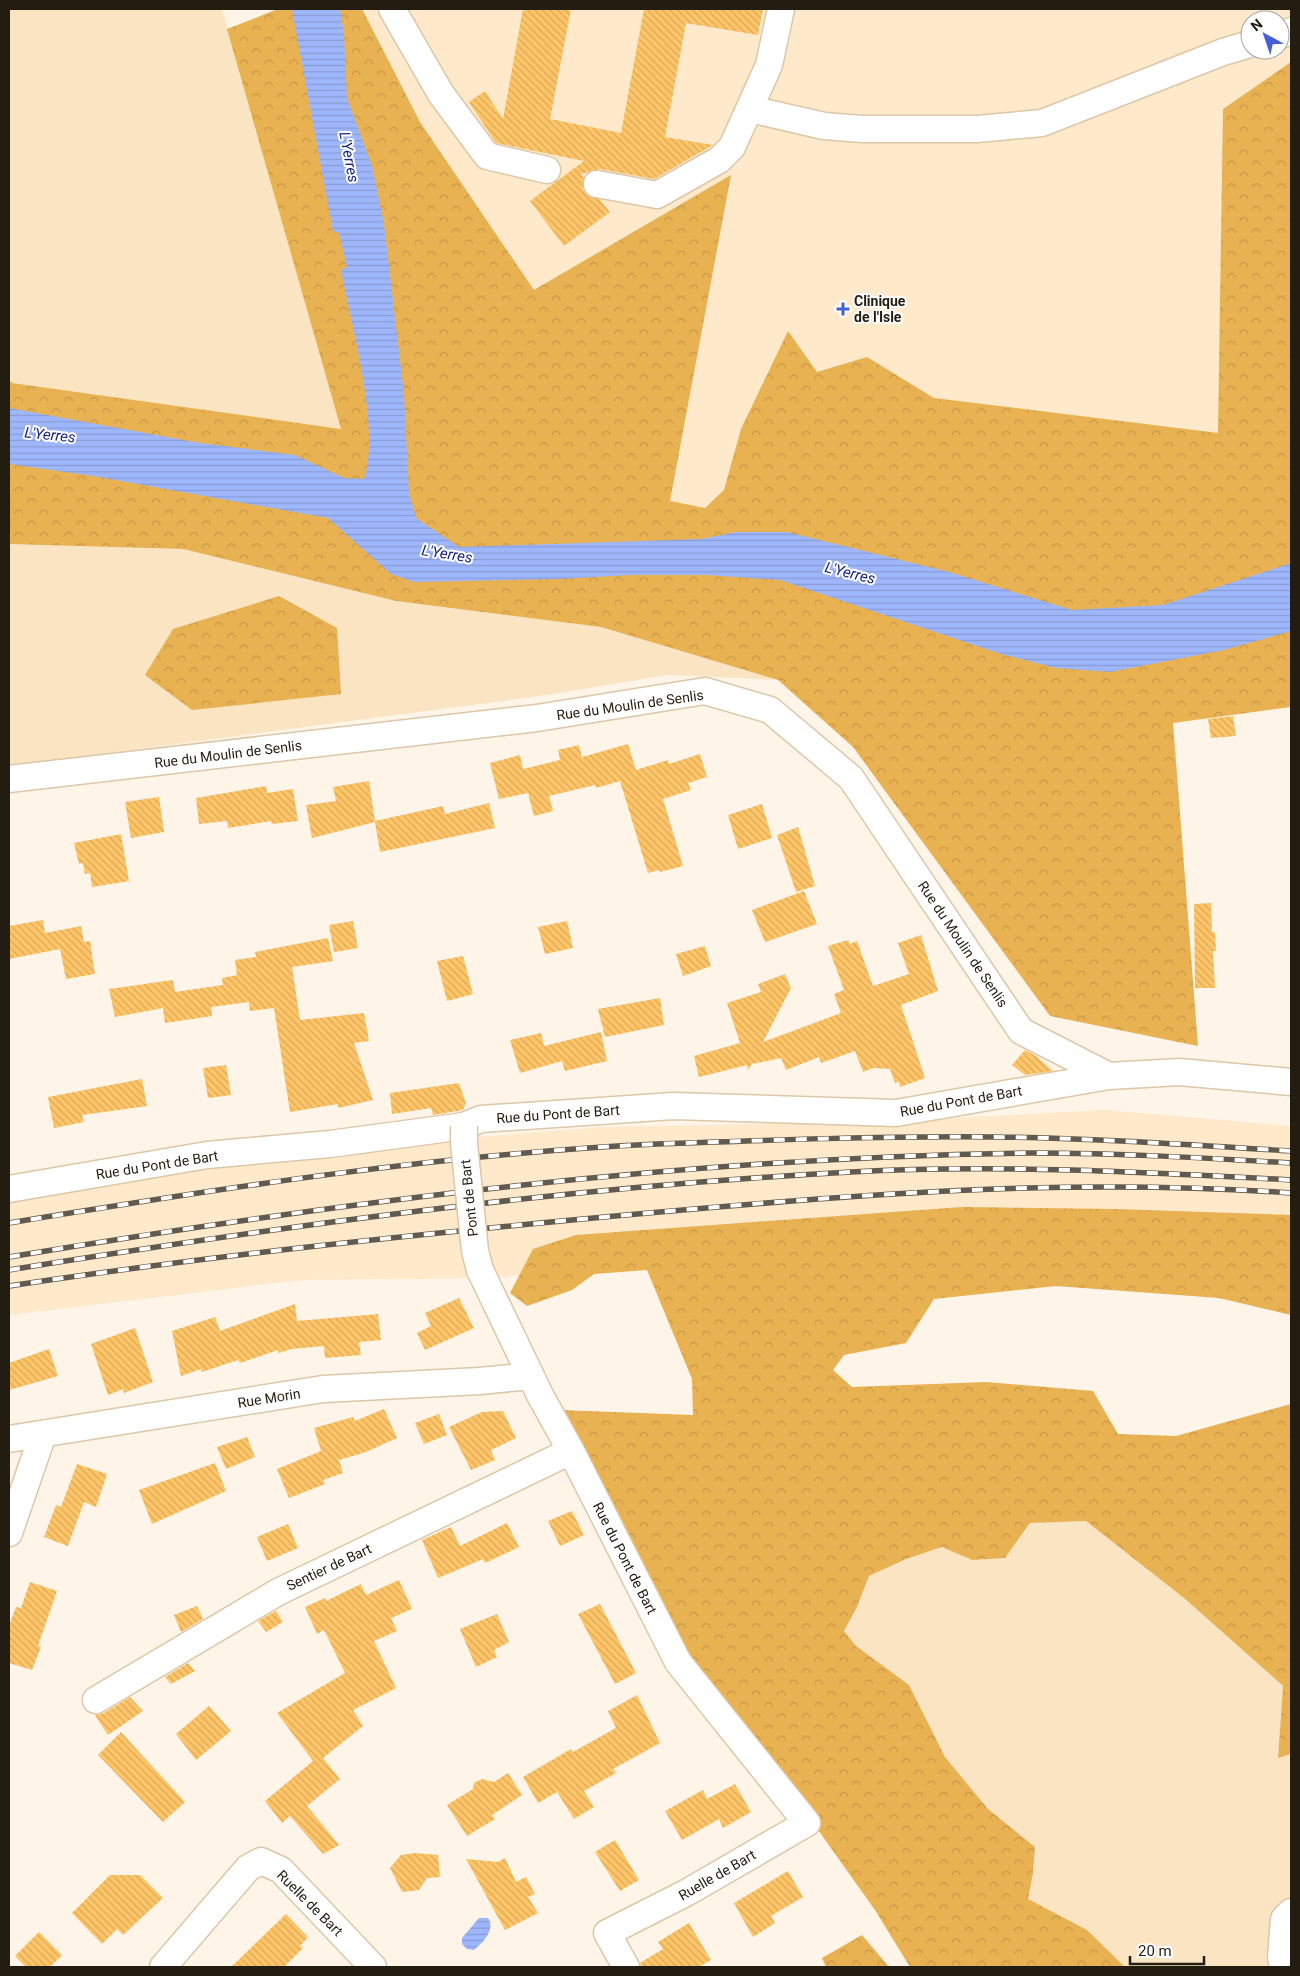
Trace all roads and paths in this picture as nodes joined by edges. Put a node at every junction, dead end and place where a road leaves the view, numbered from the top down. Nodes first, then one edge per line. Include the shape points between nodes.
1 (392, 9) edge
2 (781, 9) edge
3 (1240, 47) edge
4 (750, 109) junction
5 (547, 170) dead end
6 (597, 184) dead end
7 (9, 779) edge
8 (1109, 1076) junction
9 (1291, 1082) edge
10 (464, 1126) junction
11 (9, 1189) edge
12 (480, 1270) joint
13 (531, 1376) junction
14 (43, 1434) junction
15 (9, 1439) edge
16 (571, 1451) junction
17 (9, 1533) edge
18 (96, 1700) dead end
19 (807, 1823) joint
20 (1291, 1912) edge
21 (162, 1967) edge
22 (373, 1967) edge
23 (626, 1967) edge
24 (1283, 1967) edge

1 - 5 street via 440,94 487,156
2 - 4 street via 769,65
3 - 4 street via 1042,123 977,129 862,129 824,126
4 - 6 street via 732,147 719,160 657,195
7 - 8 street, Rue du Moulin de Senlis via 537,718 705,691 770,710 851,778 1021,1031
8 - 9 street via 1179,1072
8 - 10 street, Rue du Pont de Bart via 896,1113 674,1106 481,1119
10 - 11 street, Rue du Pont de Bart via 330,1144 207,1155
10 - 12 street, Pont de Bart, bridge via 475,1251
12 - 13 street, Rue du Pont de Bart
13 - 14 street, Rue Morin via 323,1389
13 - 16 street, Rue du Pont de Bart
14 - 15 street, Rue Morin
14 - 17 street
16 - 18 street, Sentier de Bart via 278,1592
16 - 19 street, Rue du Pont de Bart via 678,1662
19 - 23 street, Ruelle de Bart via 686,1893 607,1933
20 - 24 street via 1284,1919
21 - 22 street, Ruelle de Bart via 248,1868 261,1861 281,1870

